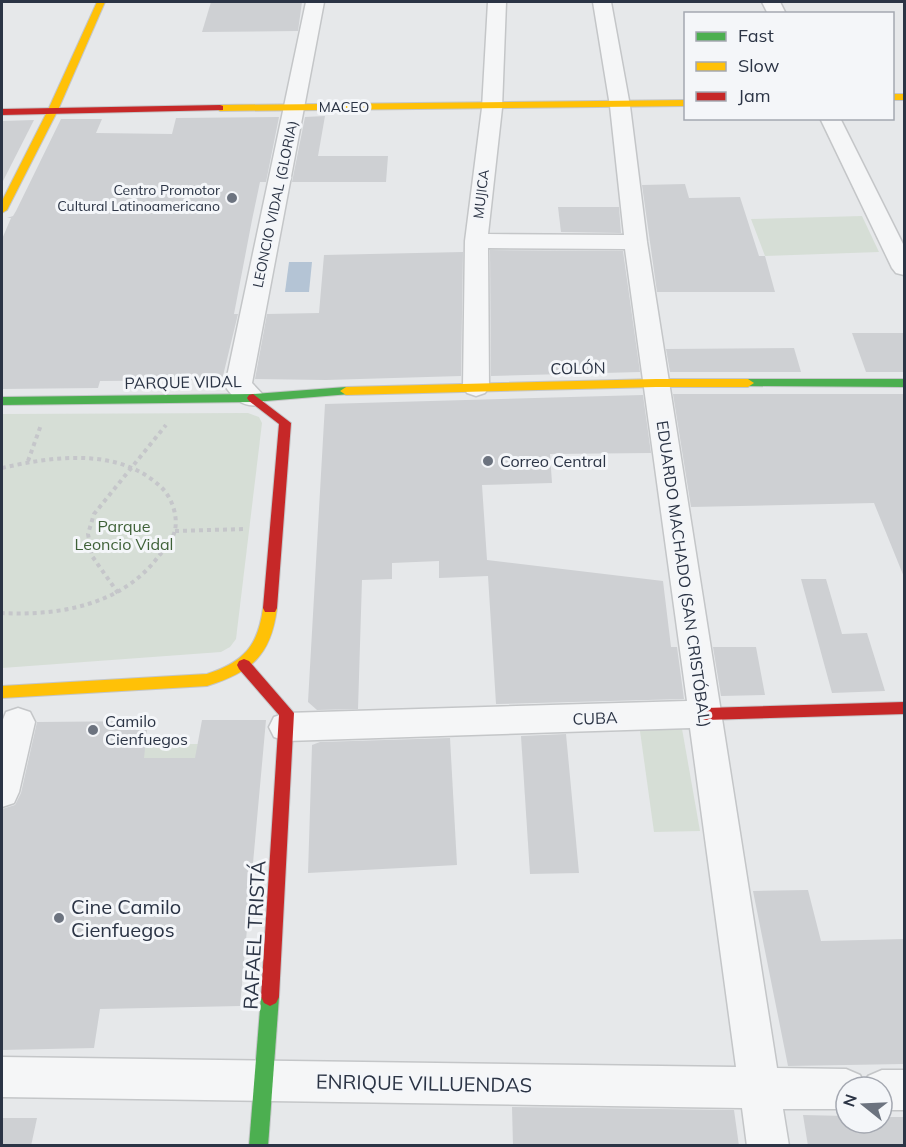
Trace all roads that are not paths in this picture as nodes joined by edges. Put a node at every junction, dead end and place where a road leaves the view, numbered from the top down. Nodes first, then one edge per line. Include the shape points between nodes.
1 (102, 2) edge
2 (315, 2) edge
3 (497, 2) edge
4 (602, 2) edge
5 (684, 103) edge
6 (620, 106) junction
7 (295, 107) junction
8 (492, 108) junction
9 (52, 110) junction
10 (2, 112) edge
11 (831, 120) edge
12 (2, 210) edge
13 (476, 240) junction
14 (636, 242) junction
15 (904, 268) edge
16 (656, 383) junction
17 (904, 383) edge
18 (476, 387) junction
19 (253, 398) junction
20 (2, 401) edge
21 (244, 665) junction
22 (2, 692) edge
23 (904, 708) edge
24 (705, 714) junction
25 (18, 722) dead end
26 (286, 727) junction
27 (2, 792) edge
28 (2, 1077) edge
29 (265, 1080) junction
30 (759, 1088) junction
31 (834, 1089) edge
32 (258, 1146) edge
33 (768, 1146) edge

1 - 9 main road
2 - 7 street, LEONCIO VIDAL (GLORIA)
3 - 8 street, MUJICA
4 - 6 street, EDUARDO MACHADO (SAN CRISTÓBAL)
5 - 6 main road, MACEO
6 - 8 main road, MACEO
6 - 14 street, EDUARDO MACHADO (SAN CRISTÓBAL)
7 - 8 main road, MACEO
7 - 9 main road, MACEO
7 - 19 street, LEONCIO VIDAL (GLORIA) via 238,386
8 - 13 street, MUJICA
9 - 10 main road, MACEO
9 - 12 main road
11 - 15 street
13 - 14 street
13 - 18 street, MUJICA
14 - 16 street, EDUARDO MACHADO (SAN CRISTÓBAL)
16 - 17 main road, COLÓN
16 - 18 main road, COLÓN
16 - 24 street, EDUARDO MACHADO (SAN CRISTÓBAL)
18 - 19 main road, COLÓN
19 - 20 main road, PARQUE VIDAL
19 - 21 main road, PARQUE VIDAL via 285,423 268,626 261,647
21 - 22 main road, PARQUE VIDAL via 207,680
21 - 26 main road via 287,713
23 - 24 main road, CUBA
24 - 26 street, CUBA
24 - 30 street, EDUARDO MACHADO (SAN CRISTÓBAL)
25 - 27 street
26 - 29 main road, RAFAEL TRISTÁ
28 - 29 street, ENRIQUE VILLUENDAS
29 - 30 street, ENRIQUE VILLUENDAS
29 - 32 main road, RAFAEL TRISTÁ
30 - 31 street, ENRIQUE VILLUENDAS
30 - 33 street, EDUARDO MACHADO (SAN CRISTÓBAL)

